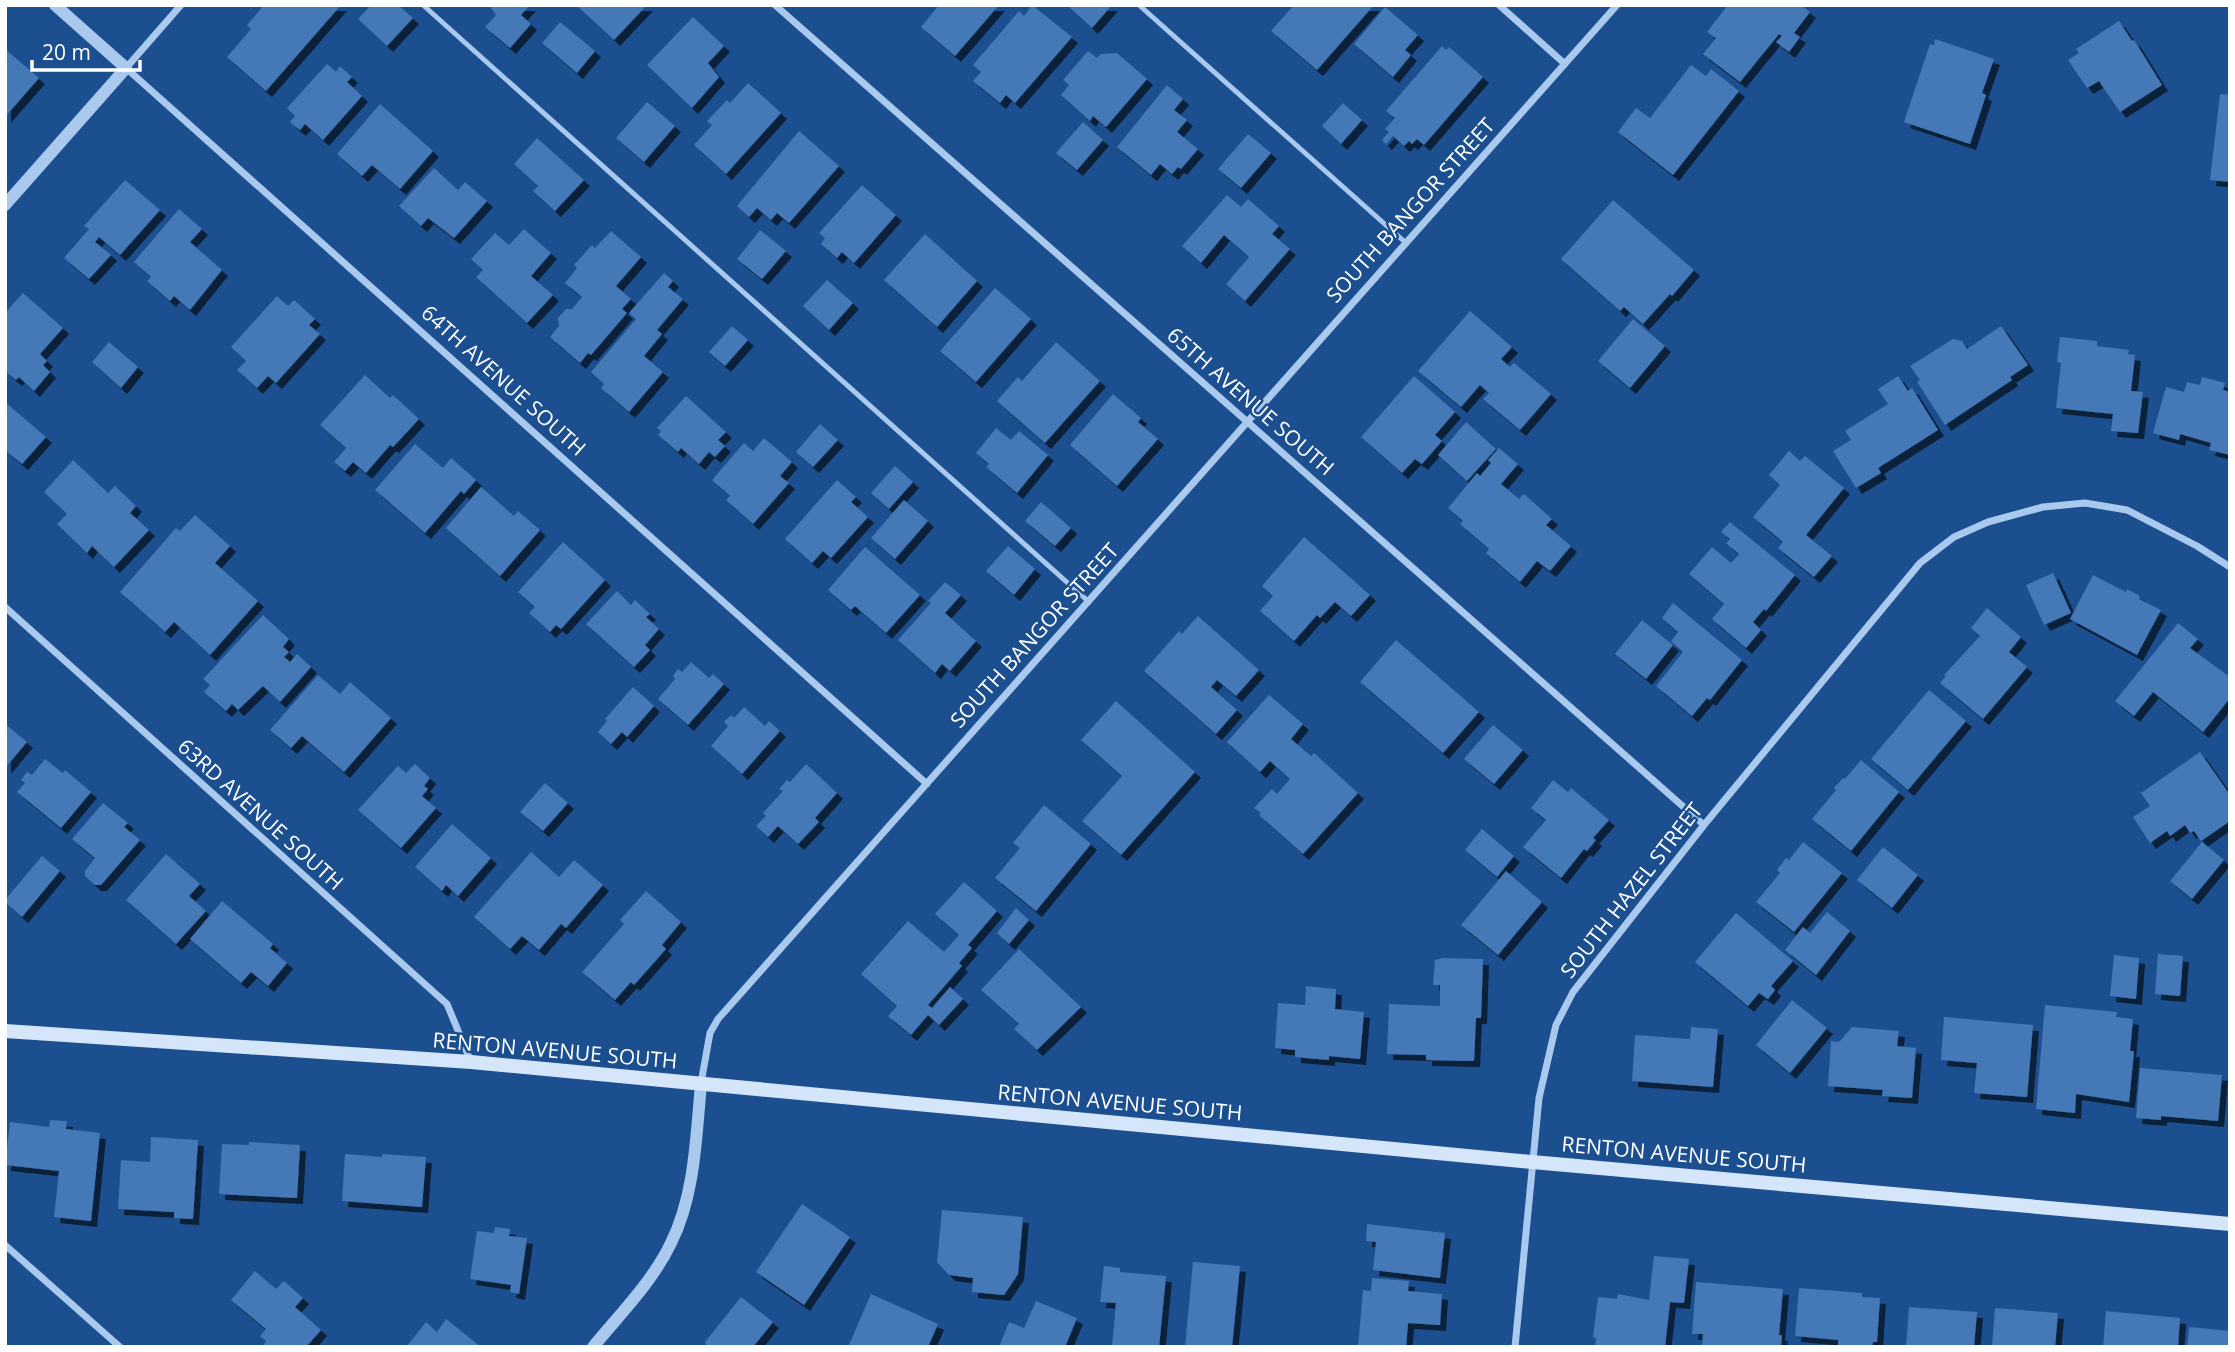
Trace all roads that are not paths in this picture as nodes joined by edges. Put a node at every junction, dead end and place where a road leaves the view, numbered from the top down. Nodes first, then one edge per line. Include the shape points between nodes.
1 (55, 5) edge
2 (181, 5) edge
3 (423, 5) edge
4 (775, 5) edge
5 (1139, 5) edge
6 (1499, 5) edge
7 (1617, 5) edge
8 (1565, 64) junction
9 (125, 68) junction
10 (5, 205) edge
11 (1406, 243) junction
12 (1248, 422) junction
13 (2230, 567) edge
14 (1088, 602) junction
15 (5, 607) edge
16 (928, 784) junction
17 (1704, 825) junction
18 (5, 1031) edge
19 (471, 1062) junction
20 (701, 1084) junction
21 (1532, 1162) junction
22 (2230, 1224) edge
23 (5, 1245) edge
24 (120, 1347) edge
25 (593, 1347) edge
26 (1515, 1347) edge

1 - 9 street, 64TH AVENUE SOUTH
2 - 9 street
3 - 14 lane
4 - 12 street, 65TH AVENUE SOUTH
5 - 11 lane
6 - 8 street
7 - 8 street, SOUTH BANGOR STREET
8 - 11 street, SOUTH BANGOR STREET
9 - 10 street
9 - 16 street, 64TH AVENUE SOUTH
11 - 12 street, SOUTH BANGOR STREET
12 - 14 street, SOUTH BANGOR STREET
12 - 17 street, 65TH AVENUE SOUTH
13 - 17 street, SOUTH HAZEL STREET via 2127,510 2085,503 2043,507 1954,537 1920,563
14 - 16 street, SOUTH BANGOR STREET
15 - 19 street, 63RD AVENUE SOUTH via 447,1004
16 - 20 street, SOUTH BANGOR STREET via 718,1019 710,1033
17 - 21 street, SOUTH HAZEL STREET via 1573,992 1556,1025 1539,1098
18 - 19 main road, RENTON AVENUE SOUTH
19 - 20 main road, RENTON AVENUE SOUTH
20 - 21 main road, RENTON AVENUE SOUTH
20 - 25 street, SOUTH BANGOR STREET via 686,1205 671,1244
21 - 22 main road, RENTON AVENUE SOUTH
21 - 26 street, SOUTH HAZEL STREET
23 - 24 street

